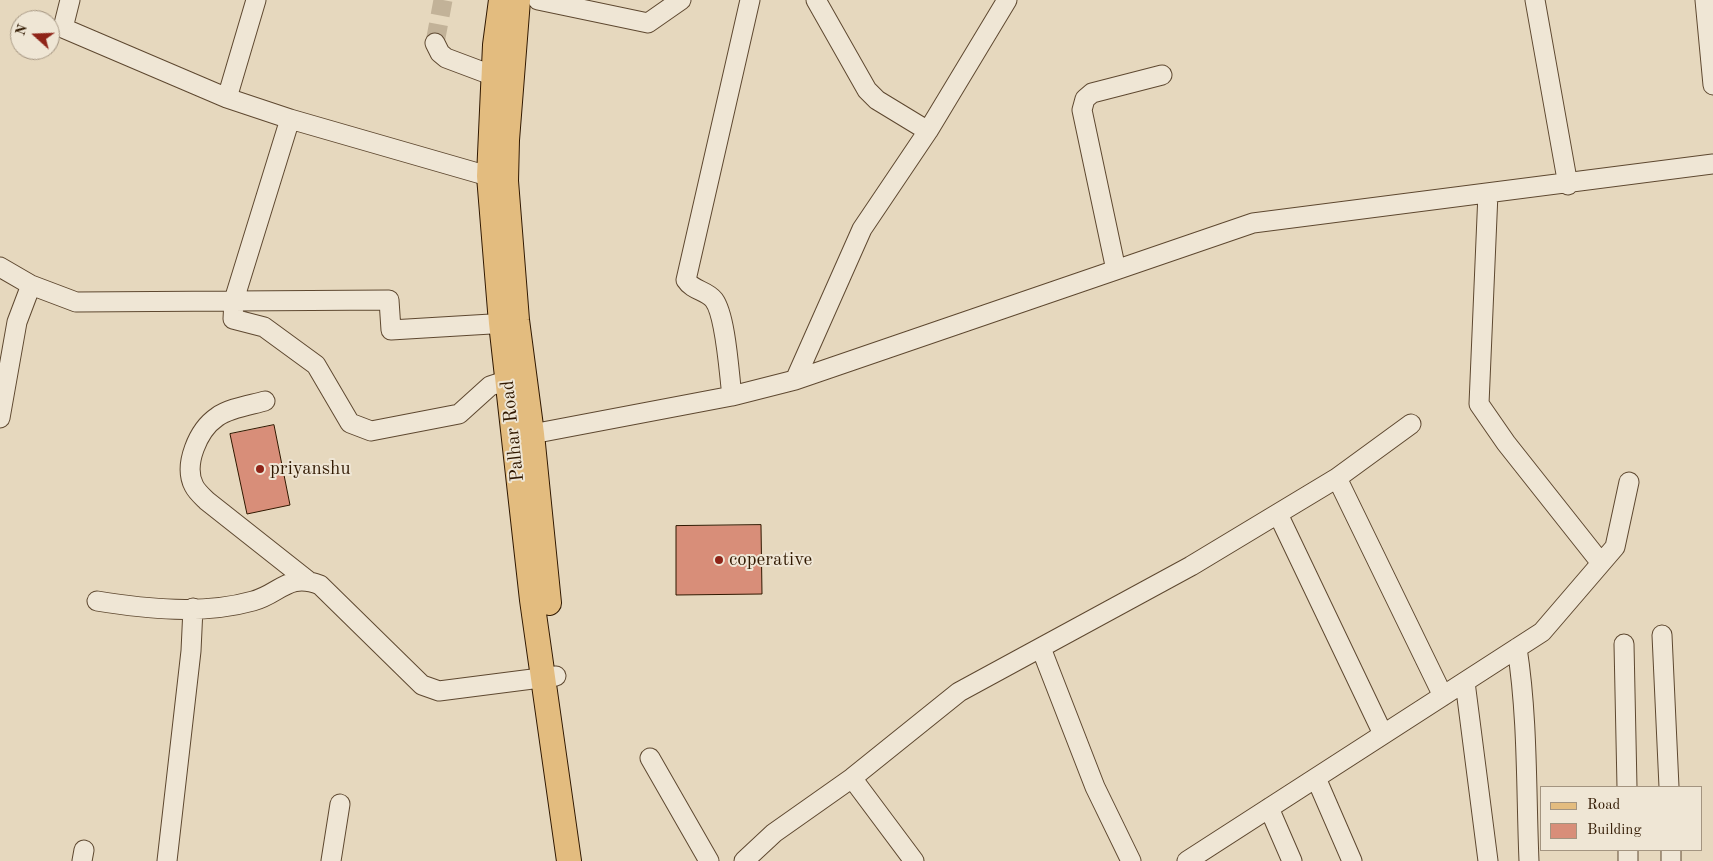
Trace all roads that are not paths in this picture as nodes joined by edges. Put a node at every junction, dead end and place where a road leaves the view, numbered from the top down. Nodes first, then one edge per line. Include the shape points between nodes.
1 (70, 0) edge
2 (256, 0) edge
3 (504, 0) edge
4 (538, 0) edge
5 (681, 0) edge
6 (750, 0) edge
7 (816, 0) edge
8 (1007, 0) edge
9 (1535, 0) edge
10 (1705, 0) edge
11 (435, 43) dead end
12 (1162, 75) dead end
13 (494, 76) junction
14 (1713, 85) edge
15 (227, 98) junction
16 (290, 119) junction
17 (928, 131) junction
18 (1713, 164) edge
19 (498, 179) junction
20 (1568, 185) junction
21 (1488, 193) junction
22 (0, 267) edge
23 (1116, 270) junction
24 (31, 285) junction
25 (234, 300) junction
26 (509, 321) junction
27 (508, 380) junction
28 (795, 380) junction
29 (732, 396) junction
30 (265, 401) dead end
31 (0, 418) edge
32 (1411, 424) dead end
33 (532, 434) junction
34 (1337, 478) junction
35 (1629, 482) dead end
36 (1278, 514) junction
37 (1601, 563) junction
38 (307, 580) junction
39 (97, 600) dead end
40 (193, 608) junction
41 (1662, 635) dead end
42 (1624, 644) dead end
43 (1041, 648) junction
44 (1517, 648) junction
45 (550, 676) junction
46 (1465, 682) junction
47 (1443, 696) junction
48 (1383, 734) junction
49 (650, 758) dead end
50 (852, 778) junction
51 (1316, 778) junction
52 (1627, 786) edge
53 (1669, 786) edge
54 (340, 804) dead end
55 (1269, 808) junction
56 (747, 860) edge
57 (166, 861) edge
58 (331, 861) edge
59 (569, 861) edge
60 (584, 861) edge
61 (709, 861) edge
62 (914, 861) edge
63 (1131, 861) edge
64 (1187, 861) edge
65 (1292, 861) edge
66 (1352, 861) edge
67 (1488, 861) edge
68 (1529, 861) edge

1 - 15 street via 63,28
2 - 15 street
3 - 13 main road, Palhar Road
3 - 19 main road, Palhar Road via 506,140
4 - 5 street via 648,23
6 - 29 street via 686,280 691,288 712,298 720,310
7 - 17 street via 866,90
8 - 17 street
9 - 20 street
10 - 14 street
11 - 13 street via 446,58
12 - 23 street via 1092,93 1085,99 1082,110
13 - 19 main road, Palhar Road
15 - 16 street
16 - 19 street
16 - 25 street
17 - 28 street via 862,229
18 - 20 street
19 - 26 main road, Palhar Road
20 - 21 street
21 - 23 street via 1254,223
21 - 37 street via 1479,404
22 - 24 street
23 - 28 street
24 - 25 street via 76,302
24 - 31 street via 17,322
25 - 26 street via 389,300 391,330
25 - 27 street via 234,318 264,327 316,365 350,424 371,430 459,414 490,386
26 - 27 main road, Palhar Road
26 - 33 main road, Palhar Road
27 - 45 main road, Palhar Road via 532,600
28 - 29 street
29 - 33 street
30 - 38 street via 218,415 207,425 196,440 190,474 194,487 207,501
32 - 34 street
33 - 45 main road, Palhar Road
34 - 36 street
34 - 47 street
35 - 37 street via 1614,547
36 - 43 street
36 - 48 street
37 - 44 street via 1542,632
38 - 40 street via 288,582 255,601 213,609
38 - 45 street via 320,585 422,684 439,691
39 - 40 street via 134,607
40 - 57 street via 191,651
41 - 53 street
42 - 52 street
43 - 50 street via 959,692
43 - 63 street via 1094,787
44 - 46 street
44 - 68 street via 1521,673
45 - 59 main road, Palhar Road
45 - 60 main road, Palhar Road
46 - 47 street
46 - 67 street
47 - 48 street
48 - 51 street
49 - 61 street
50 - 56 street via 774,833
50 - 62 street
51 - 55 street
51 - 66 street
54 - 58 street
55 - 64 street
55 - 65 street

